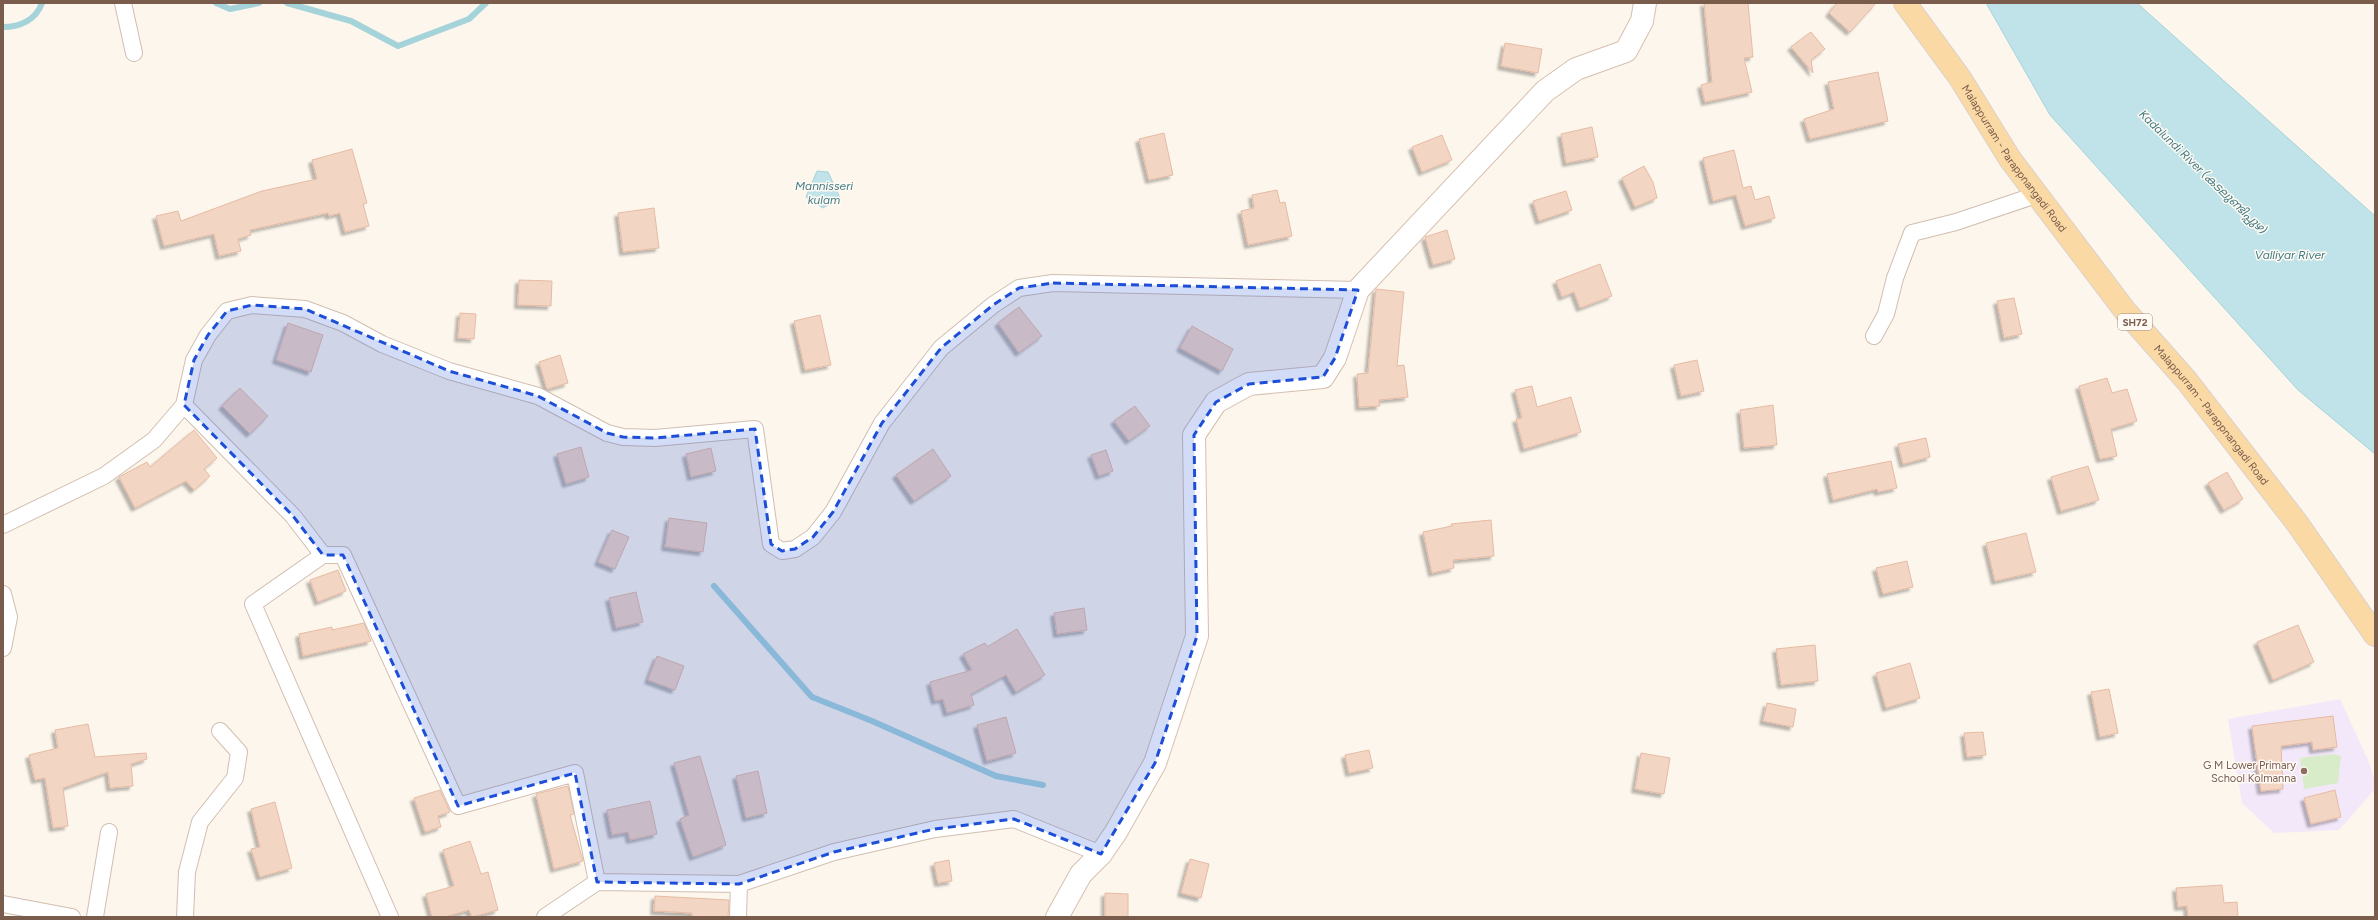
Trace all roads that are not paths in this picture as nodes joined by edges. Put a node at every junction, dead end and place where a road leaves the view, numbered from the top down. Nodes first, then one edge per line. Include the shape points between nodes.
1 (123, 3) edge
2 (1645, 3) edge
3 (1905, 3) edge
4 (134, 53) dead end
5 (2036, 195) junction
6 (1358, 290) junction
7 (1874, 336) dead end
8 (184, 405) junction
9 (3, 525) edge
10 (323, 555) junction
11 (3, 594) edge
12 (2375, 635) edge
13 (3, 648) edge
14 (220, 730) dead end
15 (109, 832) dead end
16 (1101, 854) junction
17 (597, 882) junction
18 (739, 884) junction
19 (3, 904) edge
20 (72, 917) edge
21 (96, 917) edge
22 (185, 917) edge
23 (390, 917) edge
24 (544, 917) edge
25 (738, 917) edge
26 (1057, 917) edge

1 - 4 street
2 - 6 main road via 1642,21 1626,51 1576,69 1545,91
3 - 5 main road, Malappurram - Parappnangadi Road / SH72 via 1960,78 2010,159
5 - 7 street via 1956,222 1912,233 1895,278 1886,314
5 - 12 main road, Malappurram - Parappnangadi Road / SH72 via 2126,312 2187,381 2297,523
6 - 8 street via 1053,283 1019,288 993,304 941,348 882,424 833,512 814,537 795,549 782,551 772,544 770,537 755,429 655,438 623,438 608,433 538,396 449,371 382,344 343,323 305,309 252,305 227,311 208,334 194,360
6 - 16 main road via 1335,358 1323,377 1249,384 1216,402 1194,435 1198,636 1155,763
8 - 9 street via 154,440 104,476
8 - 10 street via 293,516
10 - 17 street via 343,555 458,806 575,772
10 - 23 street via 253,604
11 - 13 street via 9,617
14 - 22 street via 239,752 235,778 200,822 187,872
15 - 21 street
16 - 18 street via 1014,819 935,829 834,852
16 - 26 main road via 1081,874
17 - 18 street
17 - 24 street
18 - 25 street
19 - 20 street

